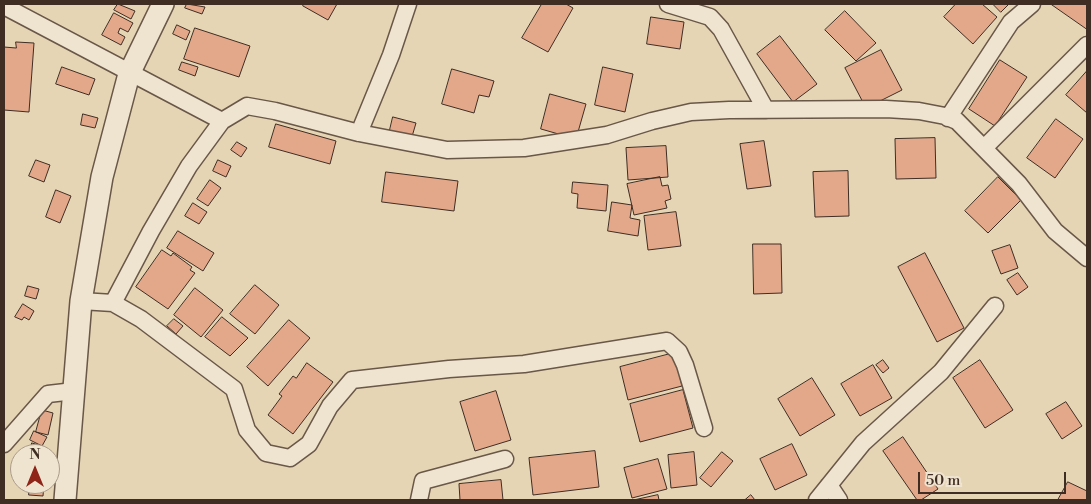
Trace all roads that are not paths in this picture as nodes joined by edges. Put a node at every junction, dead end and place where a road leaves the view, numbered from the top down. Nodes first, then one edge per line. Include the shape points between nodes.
1 (162, 4) edge
2 (408, 4) edge
3 (668, 4) edge
4 (1032, 4) edge
5 (4, 6) edge
6 (1087, 45) edge
7 (129, 74) junction
8 (766, 110) junction
9 (948, 118) junction
10 (222, 121) junction
11 (359, 133) junction
12 (984, 148) junction
13 (1087, 258) edge
14 (81, 301) junction
15 (113, 303) junction
16 (995, 306) dead end
17 (74, 391) junction
18 (704, 428) dead end
19 (4, 444) edge
20 (505, 459) dead end
21 (829, 485) junction
22 (66, 500) edge
23 (419, 500) edge
24 (817, 500) edge
25 (839, 500) edge

1 - 7 street
2 - 11 street via 392,55
3 - 8 street via 710,17 721,29
4 - 9 street via 1011,22
5 - 7 street
6 - 12 street
7 - 10 street
7 - 14 street via 102,177
8 - 9 street via 886,109 919,111
8 - 11 street via 691,112 607,135 524,148 448,150
9 - 12 street via 957,121
10 - 11 street via 247,106 275,110
10 - 15 street via 189,166
12 - 13 street via 1019,184 1055,230
14 - 15 street
14 - 17 street
15 - 18 street via 141,318 234,389 247,430 266,453 290,458 309,444 330,406 352,380 524,364 667,341 679,352 685,366
16 - 21 street via 941,372 862,443
17 - 19 street via 48,394
17 - 22 street
20 - 23 street via 423,481
21 - 24 street
21 - 25 street

